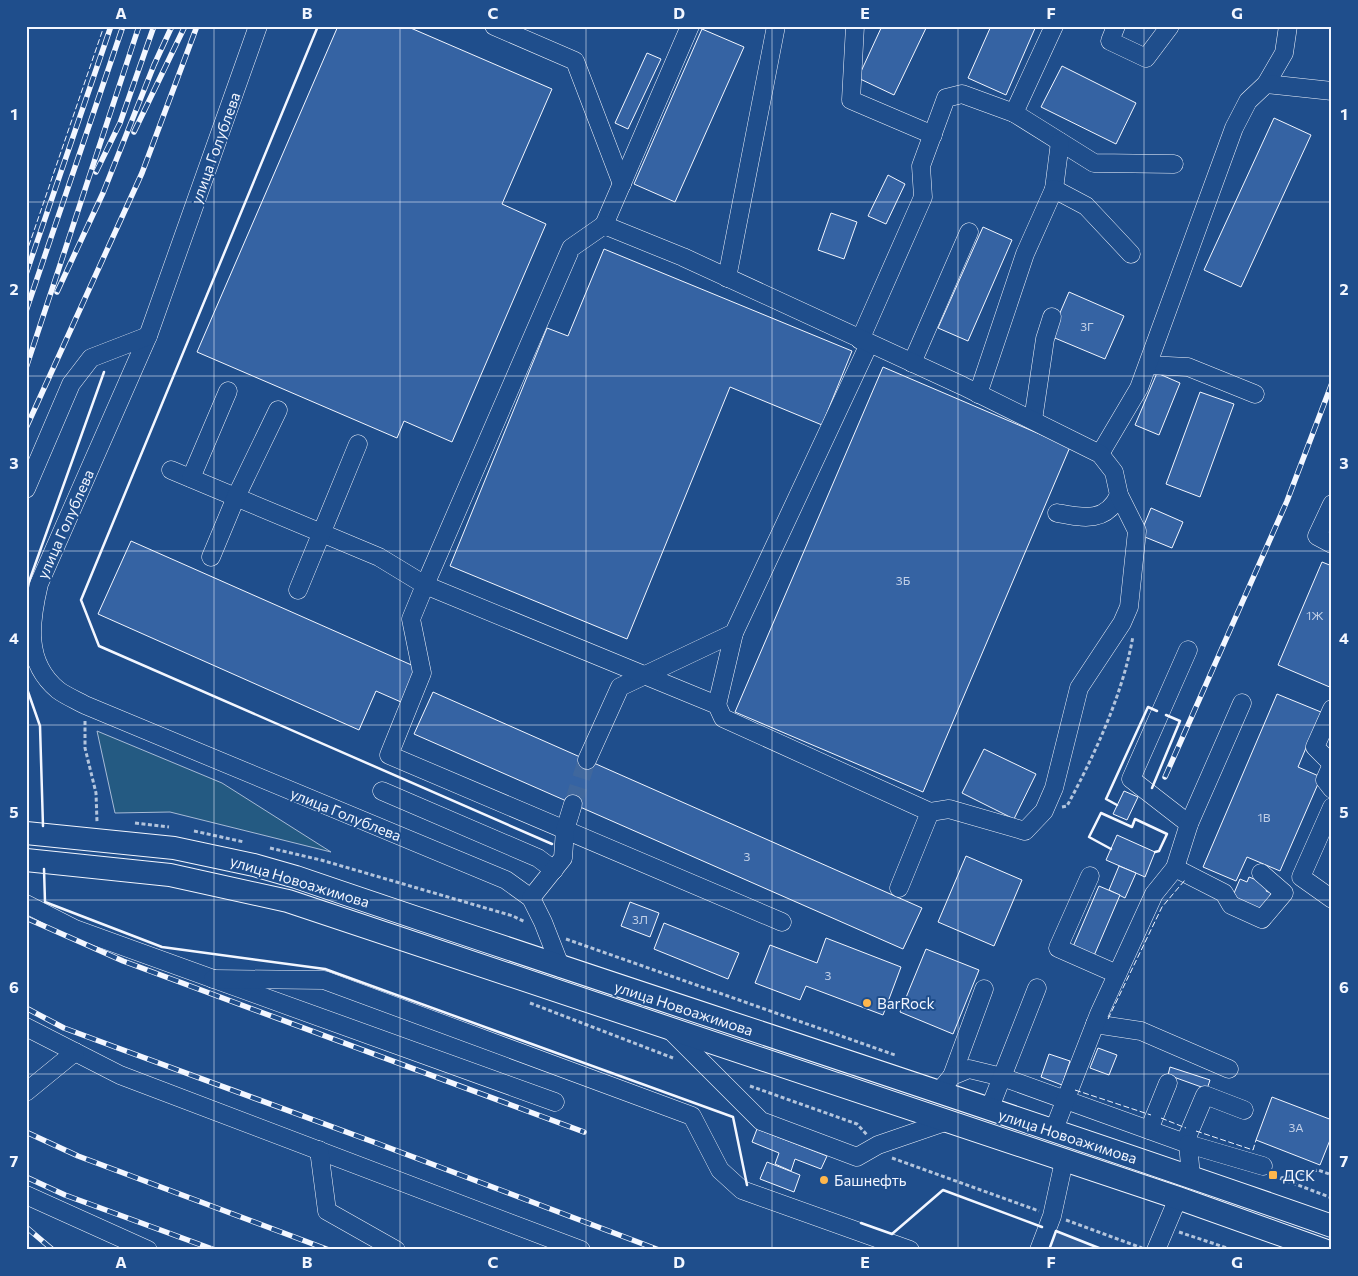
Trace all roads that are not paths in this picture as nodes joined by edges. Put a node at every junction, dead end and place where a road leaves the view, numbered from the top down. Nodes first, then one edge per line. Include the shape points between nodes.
1 (258, 26) edge
2 (494, 26) edge
3 (690, 26) edge
4 (776, 26) edge
5 (855, 26) edge
6 (1054, 26) edge
7 (1116, 26) edge
8 (1170, 26) edge
9 (1288, 26) edge
10 (514, 30) edge
11 (1266, 84) junction
12 (1332, 91) edge
13 (1014, 113) junction
14 (933, 135) junction
15 (1060, 142) junction
16 (1174, 164) dead end
17 (622, 184) junction
18 (1054, 189) junction
19 (604, 225) junction
20 (969, 232) dead end
21 (1131, 254) dead end
22 (727, 278) junction
23 (1052, 317) dead end
24 (148, 336) junction
25 (864, 342) junction
26 (912, 363) junction
27 (1148, 365) junction
28 (228, 391) dead end
29 (978, 394) junction
30 (1254, 394) dead end
31 (278, 410) dead end
32 (1033, 420) junction
33 (358, 444) dead end
34 (1100, 454) junction
35 (171, 470) dead end
36 (191, 478) junction
37 (26, 488) edge
38 (1119, 495) junction
39 (236, 497) junction
40 (1332, 504) edge
41 (1057, 513) dead end
42 (321, 532) junction
43 (1332, 544) edge
44 (211, 557) dead end
45 (425, 585) junction
46 (298, 590) dead end
47 (734, 633) junction
48 (1188, 650) dead end
49 (645, 675) junction
50 (1242, 703) dead end
51 (717, 705) junction
52 (1332, 709) edge
53 (587, 760) tunnel mouth
54 (1332, 764) edge
55 (1332, 789) edge
56 (382, 791) dead end
57 (573, 804) tunnel mouth
58 (1332, 807) edge
59 (930, 812) junction
60 (1189, 824) junction
61 (566, 830) junction
62 (26, 833) edge
63 (26, 860) edge
64 (1175, 868) junction
65 (554, 870) junction
66 (1262, 874) dead end
67 (1090, 876) dead end
68 (899, 888) dead end
69 (531, 898) junction
70 (1332, 899) edge
71 (26, 904) edge
72 (782, 922) dead end
73 (561, 968) junction
74 (1117, 974) junction
75 (213, 979) junction
76 (1037, 988) dead end
77 (984, 989) dead end
78 (1095, 1024) junction
79 (26, 1027) edge
80 (668, 1028) junction
81 (75, 1052) junction
82 (1229, 1069) dead end
83 (952, 1076) junction
84 (1002, 1078) junction
85 (1168, 1083) dead end
86 (26, 1092) edge
87 (938, 1093) junction
88 (1064, 1101) junction
89 (555, 1102) dead end
90 (989, 1110) junction
91 (1244, 1110) dead end
92 (945, 1122) junction
93 (1149, 1130) junction
94 (1053, 1132) junction
95 (1186, 1143) junction
96 (320, 1150) junction
97 (1064, 1161) junction
98 (1268, 1171) road end
99 (1191, 1176) junction
100 (26, 1195) edge
101 (1178, 1198) junction
102 (1332, 1226) edge
103 (1158, 1243) edge
104 (148, 1250) edge
105 (396, 1250) edge
106 (581, 1250) edge
107 (910, 1250) edge
108 (1039, 1250) edge
109 (1324, 1250) edge

1 - 24 street, улица Голублева
2 - 10 street
3 - 17 street
4 - 22 street
5 - 14 street via 851,100
6 - 13 street
7 - 8 street via 1110,41 1146,58
9 - 11 street via 1284,54
10 - 17 street via 575,61
11 - 12 street
11 - 27 street via 1248,101 1234,128
13 - 14 street via 962,94 946,98
13 - 15 street
14 - 25 street via 921,166 923,196
15 - 16 street via 1094,163
15 - 18 street
17 - 19 street
18 - 21 street via 1086,206
18 - 29 street via 1024,254
19 - 22 street
19 - 45 street via 571,248
20 - 26 street
22 - 25 street
23 - 32 street via 1045,339
24 - 37 street via 91,358 71,384
24 - 69 street, улица Голублева via 39,584 32,614 31,643 39,668 58,690 85,705 506,880
25 - 26 street
25 - 47 street
26 - 29 street
27 - 30 street via 1188,367
27 - 34 street via 1139,388
28 - 36 street
29 - 32 street
31 - 39 street
32 - 34 street
33 - 42 street
34 - 38 street via 1114,472
35 - 36 street
36 - 39 street
38 - 41 street via 1112,508 1098,516 1076,517
38 - 59 street via 1137,531 1129,607 1122,623 1078,688 1054,788 1044,811 1025,832 949,809
39 - 42 street
39 - 44 street
40 - 43 street via 1317,536
42 - 45 street via 379,557
42 - 46 street
45 - 49 street
45 - 61 street via 411,619 422,673 389,755
47 - 49 street
47 - 51 street
48 - 60 street via 1131,779
49 - 51 street
49 - 53 street via 620,687
50 - 60 street
51 - 59 street via 723,718
52 - 54 street via 1315,747
54 - 55 street via 1325,780
56 - 65 street via 538,858
57 - 61 street
58 - 70 street via 1301,877
59 - 68 street
60 - 64 street
61 - 65 street via 563,858
61 - 72 street
62 - 73 main road, улица Новоажимова via 91,827 254,865
63 - 80 main road, улица Новоажимова via 170,875 288,901
64 - 66 street via 1224,893 1231,905 1262,919 1284,893
64 - 74 street via 1154,894
65 - 69 street
67 - 74 street via 1058,948
69 - 73 street
71 - 75 street via 75,930
73 - 87 main road, улица Новоажимова
74 - 78 street
75 - 89 street
75 - 107 street via 324,980 692,1116 720,1170 742,1190
76 - 84 street
77 - 83 street
78 - 82 street via 1141,1031
78 - 88 street
79 - 81 street
80 - 92 main road, улица Новоажимова
80 - 92 street via 761,1121 857,1157 878,1145
81 - 86 street
81 - 96 street via 120,1074
83 - 84 street via 969,1069
83 - 87 street
84 - 88 street
84 - 90 street
85 - 93 street
87 - 90 main road, улица Новоажимова
88 - 93 street
88 - 94 street
90 - 94 main road, улица Новоажимова
91 - 95 street via 1205,1095
92 - 97 main road, улица Новоажимова
93 - 95 street
94 - 99 main road, улица Новоажимова
95 - 98 street
95 - 99 street
96 - 105 street via 327,1211
96 - 106 street
97 - 101 main road, улица Новоажимова
97 - 108 street via 1052,1216
99 - 102 main road, улица Новоажимова
100 - 104 street
101 - 103 street
101 - 109 main road, улица Новоажимова

